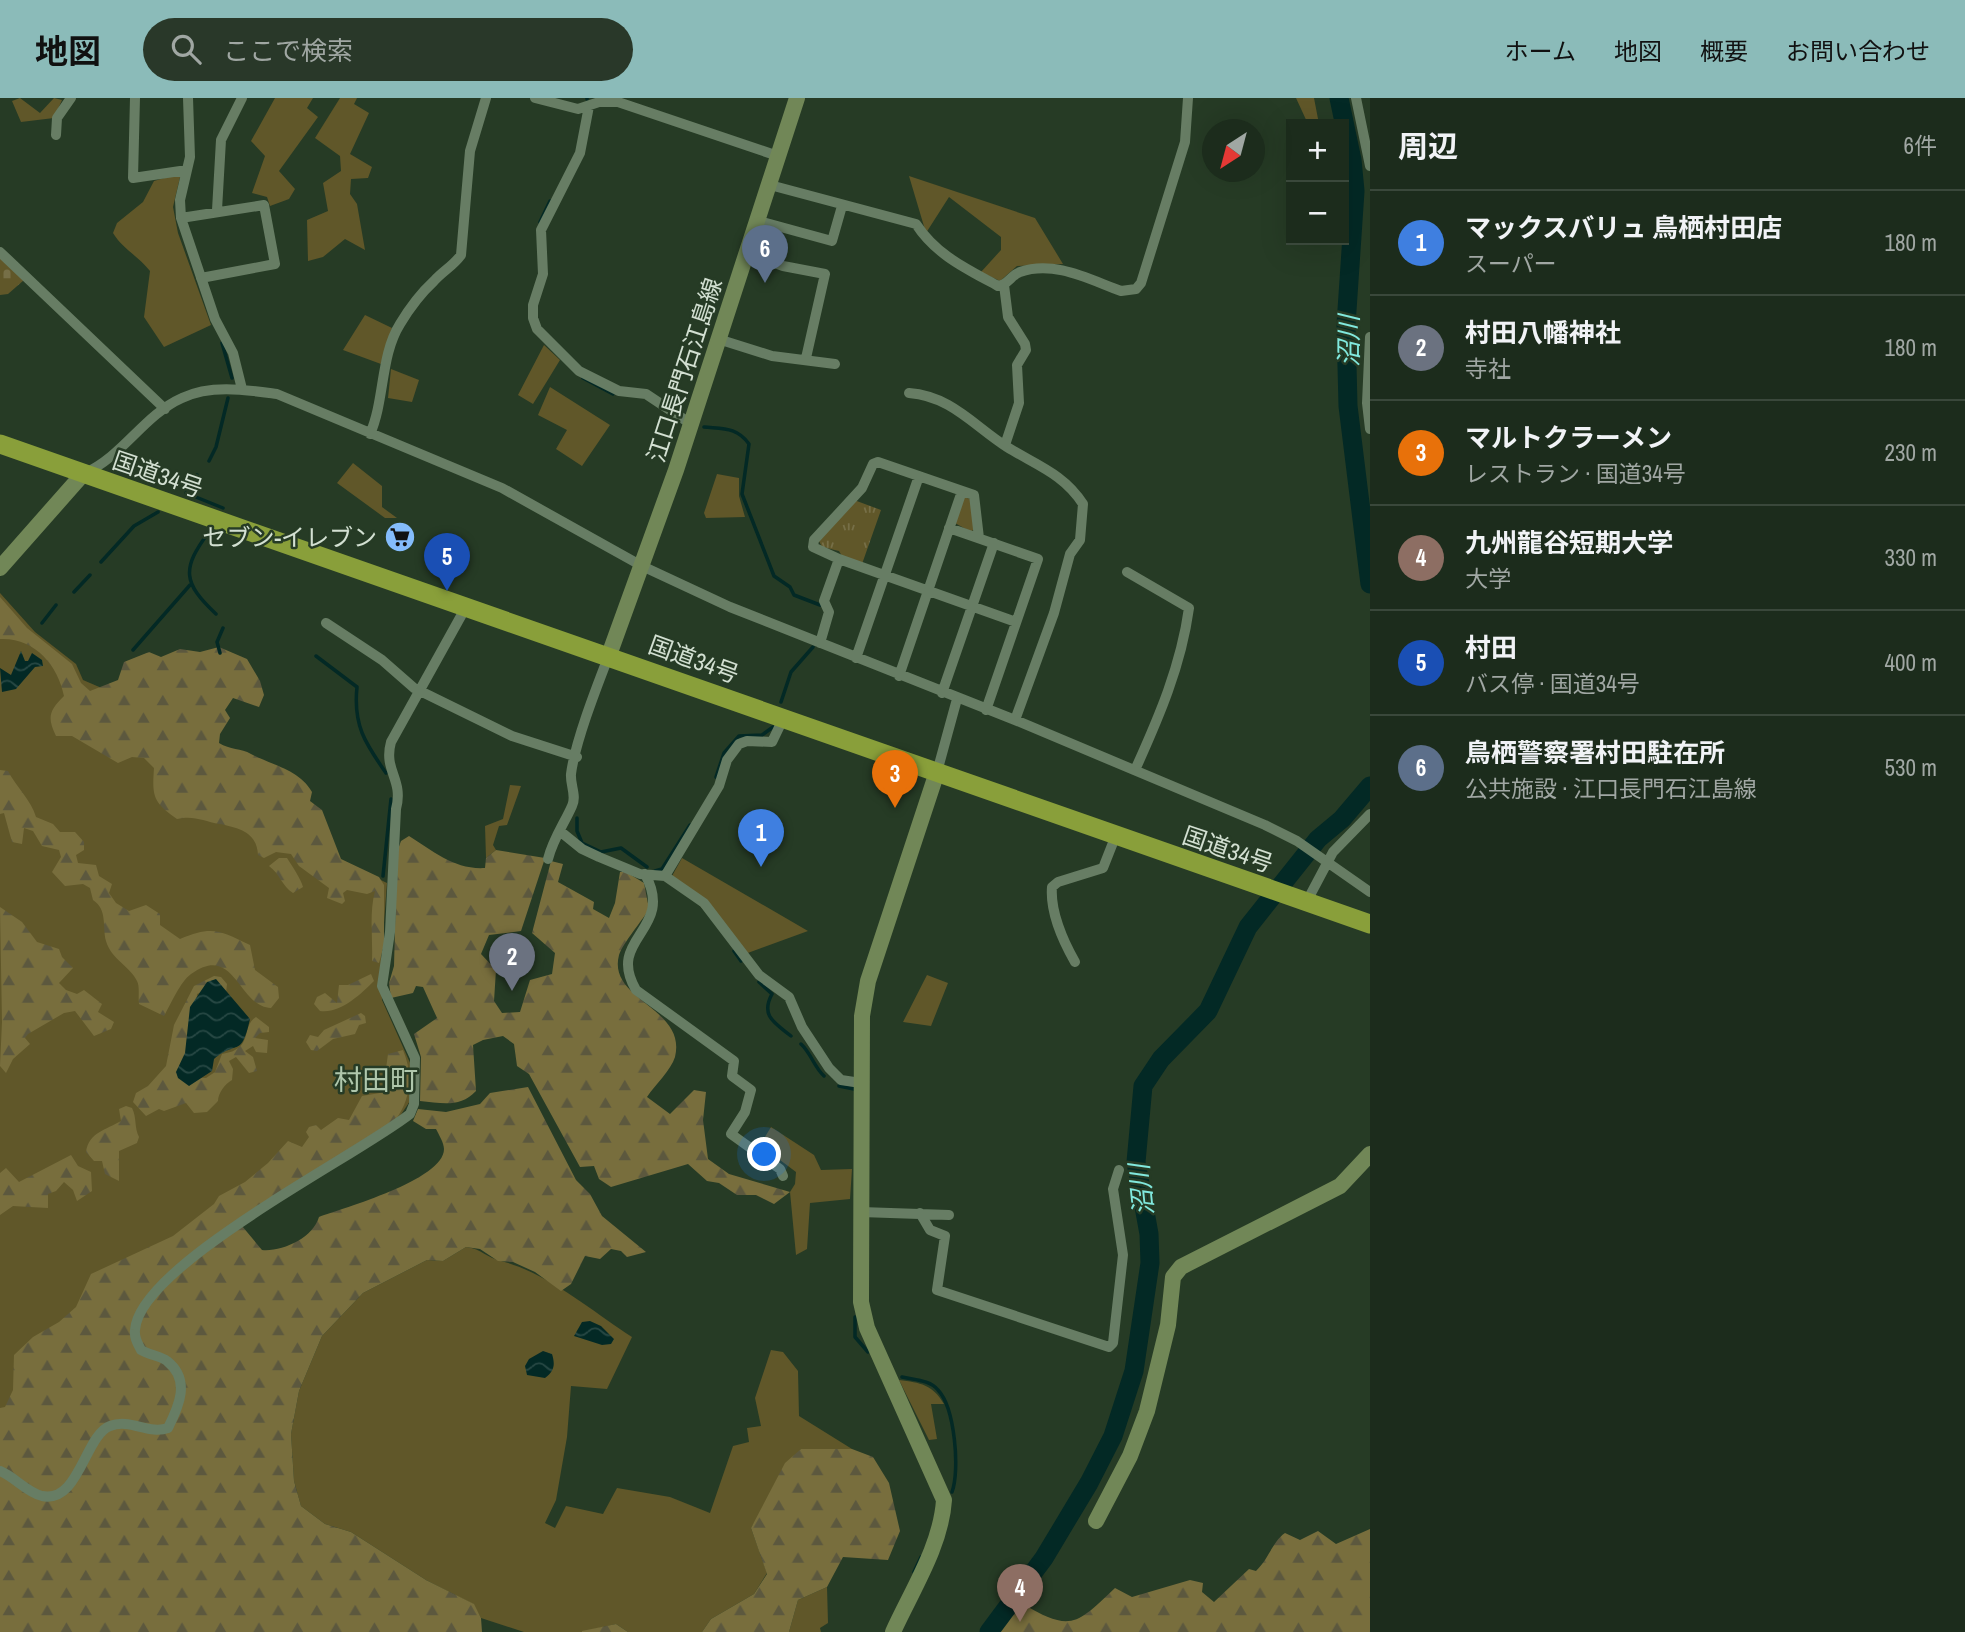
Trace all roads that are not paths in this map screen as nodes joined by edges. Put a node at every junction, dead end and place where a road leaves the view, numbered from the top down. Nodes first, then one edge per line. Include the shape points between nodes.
1 (71, 98) edge
2 (135, 98) edge
3 (188, 98) edge
4 (242, 98) edge
5 (486, 98) edge
6 (535, 98) edge
7 (797, 98) edge
8 (1188, 98) edge
9 (1356, 98) edge
10 (589, 106) junction
11 (56, 135) dead end
12 (778, 156) junction
13 (1370, 166) edge
14 (187, 170) junction
15 (770, 185) junction
16 (842, 206) junction
17 (217, 210) junction
18 (181, 218) junction
19 (759, 220) junction
20 (0, 252) edge
21 (747, 253) junction
22 (201, 278) junction
23 (1004, 285) junction
24 (1370, 338) edge
25 (718, 340) junction
26 (806, 358) junction
27 (835, 364) dead end
28 (242, 389) junction
29 (909, 393) dead end
30 (165, 409) junction
31 (691, 424) junction
32 (1370, 427) edge
33 (370, 434) junction
34 (0, 444) edge
35 (1005, 445) junction
36 (82, 474) junction
37 (919, 476) junction
38 (962, 491) junction
39 (949, 528) junction
40 (979, 538) junction
41 (994, 543) junction
42 (839, 559) junction
43 (642, 566) junction
44 (0, 568) edge
45 (1127, 572) dead end
46 (885, 575) junction
47 (928, 591) junction
48 (972, 606) junction
49 (466, 607) junction
50 (1016, 622) junction
51 (326, 623) dead end
52 (820, 643) junction
53 (610, 655) junction
54 (856, 658) junction
55 (899, 676) junction
56 (419, 690) junction
57 (942, 693) junction
58 (957, 699) junction
59 (986, 710) junction
60 (784, 717) junction
61 (1015, 720) junction
62 (577, 757) junction
63 (1135, 770) junction
64 (937, 772) junction
65 (1370, 814) edge
66 (561, 832) junction
67 (1116, 835) junction
68 (548, 859) dead end
69 (1326, 863) junction
70 (645, 874) junction
71 (665, 876) junction
72 (1370, 892) edge
73 (1307, 901) junction
74 (1370, 924) edge
75 (1075, 962) dead end
76 (861, 1083) junction
77 (1370, 1154) edge
78 (1119, 1170) dead end
79 (783, 1176) dead end
80 (861, 1212) junction
81 (920, 1213) junction
82 (949, 1215) dead end
83 (0, 1471) edge
84 (1096, 1521) dead end
85 (893, 1632) edge

1 - 11 street via 57,118
2 - 14 street via 133,178
3 - 14 street
4 - 17 street via 220,140
5 - 33 street via 470,151 461,255 435,279 399,325
6 - 10 street via 569,109
7 - 12 street, 江口長門石江島線
8 - 23 street via 1185,142 1136,289 1121,291 1067,270 1022,271
9 - 13 street
10 - 12 street via 618,102
10 - 31 street via 580,153 541,230 543,274 533,317 537,329 565,359 592,380 619,391 646,394
12 - 15 street, 江口長門石江島線
14 - 18 street
15 - 16 street
15 - 19 street, 江口長門石江島線
16 - 19 street via 832,241
16 - 23 street via 916,225 941,253 998,286
17 - 18 street
17 - 22 street via 264,205 275,264
18 - 22 street
19 - 21 street, 江口長門石江島線
20 - 30 street
21 - 25 street, 江口長門石江島線
21 - 26 street via 825,274
22 - 28 street via 233,353
23 - 35 street via 1008,317 1026,350 1017,365 1019,403
24 - 32 street
25 - 26 street via 772,356
25 - 31 street, 江口長門石江島線
26 - 27 street
28 - 30 street via 194,393
28 - 33 street via 277,394
29 - 35 street via 958,409
30 - 36 street via 106,463
31 - 43 street, 江口長門石江島線
33 - 43 street via 502,488
34 - 36 highway, 国道34号
35 - 61 street via 1063,478 1083,504 1084,518
36 - 44 street
36 - 49 highway, 国道34号
37 - 38 street
37 - 42 street via 873,464 862,488 814,540 813,547
37 - 46 street
38 - 39 street
38 - 40 street via 974,495
39 - 40 street
39 - 47 street
40 - 41 street
41 - 48 street
41 - 50 street via 1038,559
42 - 46 street
42 - 52 street via 824,601 830,612
43 - 52 street
43 - 53 street, 江口長門石江島線
45 - 63 street via 1189,608 1175,673
46 - 47 street
46 - 54 street
47 - 48 street
47 - 55 street
48 - 50 street
48 - 57 street
49 - 53 highway, 国道34号
49 - 56 street
50 - 59 street
51 - 56 street
52 - 54 street
53 - 60 highway, 国道34号
53 - 62 street
54 - 55 street
55 - 57 street
56 - 62 street via 512,736
56 - 83 street via 388,754 400,793 382,986 415,1058 410,1114 278,1195 190,1258 148,1303 139,1315 136,1340 141,1350 165,1359 181,1385 181,1399 168,1428 108,1426 78,1474 50,1496 40,1495
57 - 58 street
58 - 59 street
58 - 64 street
59 - 61 street
60 - 64 highway, 国道34号
60 - 71 street via 772,742 747,741 734,751 713,798
61 - 63 street
62 - 66 street via 571,775 574,799
63 - 69 street via 1297,841
64 - 67 highway, 国道34号
64 - 76 street via 869,981 862,1016
65 - 69 street
66 - 68 street
66 - 70 street via 582,849
67 - 73 highway, 国道34号
67 - 75 street via 1103,868 1052,887 1065,944
69 - 72 street
69 - 73 street
70 - 71 street
70 - 79 street via 654,890 654,910 628,954 629,979 636,990 734,1061 732,1076 751,1090 745,1112 731,1134 780,1169
71 - 76 street via 704,903 759,975 789,997 829,1068 841,1080
73 - 74 highway, 国道34号
76 - 80 street
77 - 84 street via 1340,1186 1181,1267 1173,1277 1168,1325 1147,1411 1130,1456
78 - 81 street via 1113,1189 1122,1273 1109,1347 937,1290 945,1236 930,1230
80 - 81 street
80 - 85 street via 860,1303 867,1328 944,1500 935,1541
81 - 82 street

